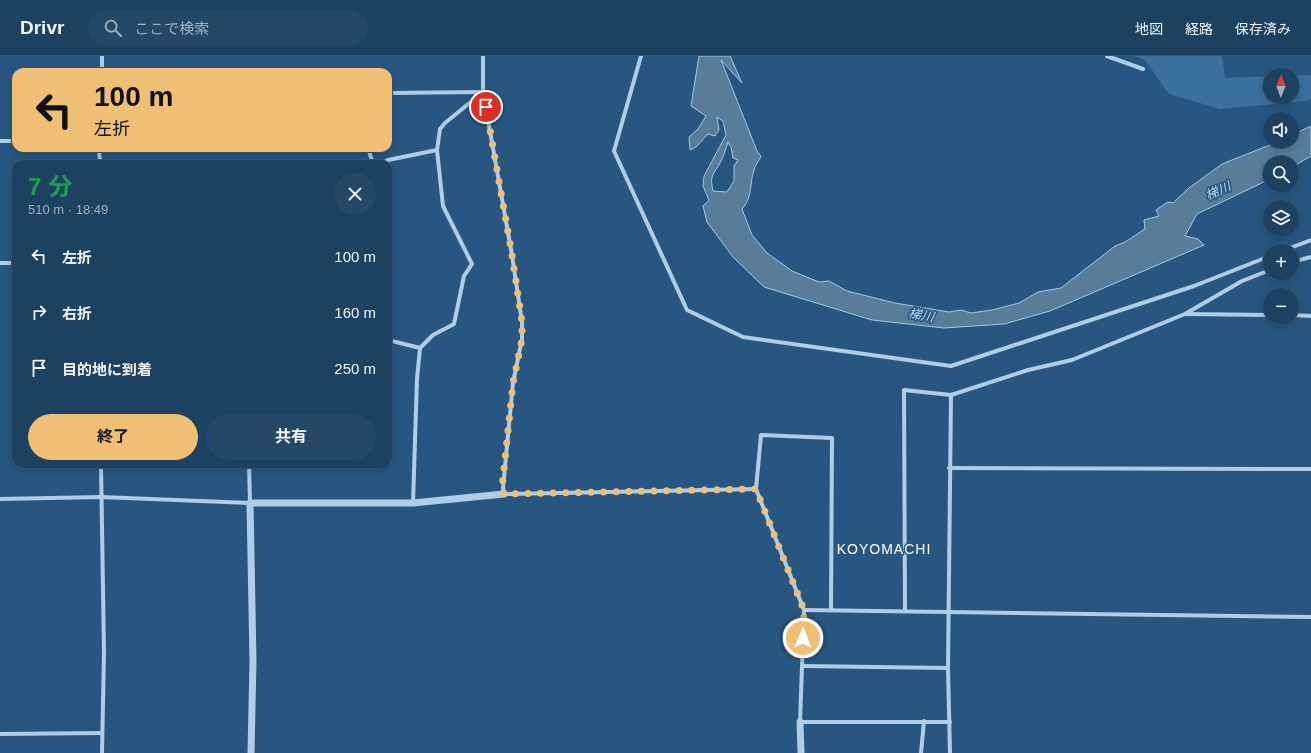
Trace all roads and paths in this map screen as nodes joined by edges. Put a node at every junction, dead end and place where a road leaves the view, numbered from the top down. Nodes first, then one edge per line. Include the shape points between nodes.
1 (102, 56) edge
2 (483, 56) edge
3 (641, 56) edge
4 (1107, 56) edge
5 (102, 68) edge
6 (1143, 69) dead end
7 (483, 92) junction
8 (392, 93) edge
9 (0, 141) edge
10 (12, 141) edge
11 (437, 150) junction
12 (388, 160) edge
13 (1311, 240) edge
14 (1299, 245) edge
15 (1311, 257) edge
16 (1263, 259) edge
17 (1299, 260) edge
18 (0, 263) edge
19 (12, 263) edge
20 (1263, 273) edge
21 (1185, 314) junction
22 (1263, 315) edge
23 (1299, 315) edge
24 (1311, 316) edge
25 (392, 341) edge
26 (420, 348) junction
27 (950, 395) junction
28 (101, 468) edge
29 (249, 468) edge
30 (949, 468) junction
31 (1311, 470) edge
32 (756, 489) junction
33 (504, 494) junction
34 (101, 497) junction
35 (0, 499) edge
36 (250, 502) junction
37 (413, 503) junction
38 (804, 610) junction
39 (831, 610) junction
40 (905, 610) junction
41 (949, 612) junction
42 (1311, 617) edge
43 (802, 666) junction
44 (948, 668) junction
45 (800, 722) junction
46 (924, 722) junction
47 (950, 722) junction
48 (102, 733) junction
49 (0, 734) edge
50 (102, 753) edge
51 (251, 753) edge
52 (801, 753) edge
53 (921, 753) edge
54 (950, 753) edge

1 - 5 street
2 - 7 street
3 - 16 street via 614,151 687,310 743,337 951,366 1194,286
4 - 6 street
7 - 8 street
7 - 11 street via 445,122 440,129
7 - 33 street via 522,322 522,339 513,383 502,488
9 - 10 street
11 - 12 street
11 - 26 street via 443,206 472,264 464,276 454,324 433,335
13 - 14 street
15 - 17 street
18 - 19 street
20 - 21 street via 1242,281
21 - 22 street
21 - 27 street via 1072,360 1028,370
23 - 24 street
25 - 26 street
26 - 37 street
27 - 30 street
27 - 40 street via 904,390
28 - 34 street
29 - 36 street
30 - 31 street
30 - 41 street
32 - 33 street
32 - 38 street
32 - 39 street via 761,435 832,438
33 - 37 street
34 - 35 street
34 - 36 street
34 - 48 street via 104,653
36 - 37 street
36 - 51 street via 253,661
38 - 39 street
38 - 43 street
39 - 40 street
40 - 41 street
41 - 42 street
41 - 44 street
43 - 44 street
43 - 45 street
44 - 47 street
45 - 46 street
45 - 52 street
46 - 47 street
46 - 53 street
47 - 54 street
48 - 49 street
48 - 50 street

